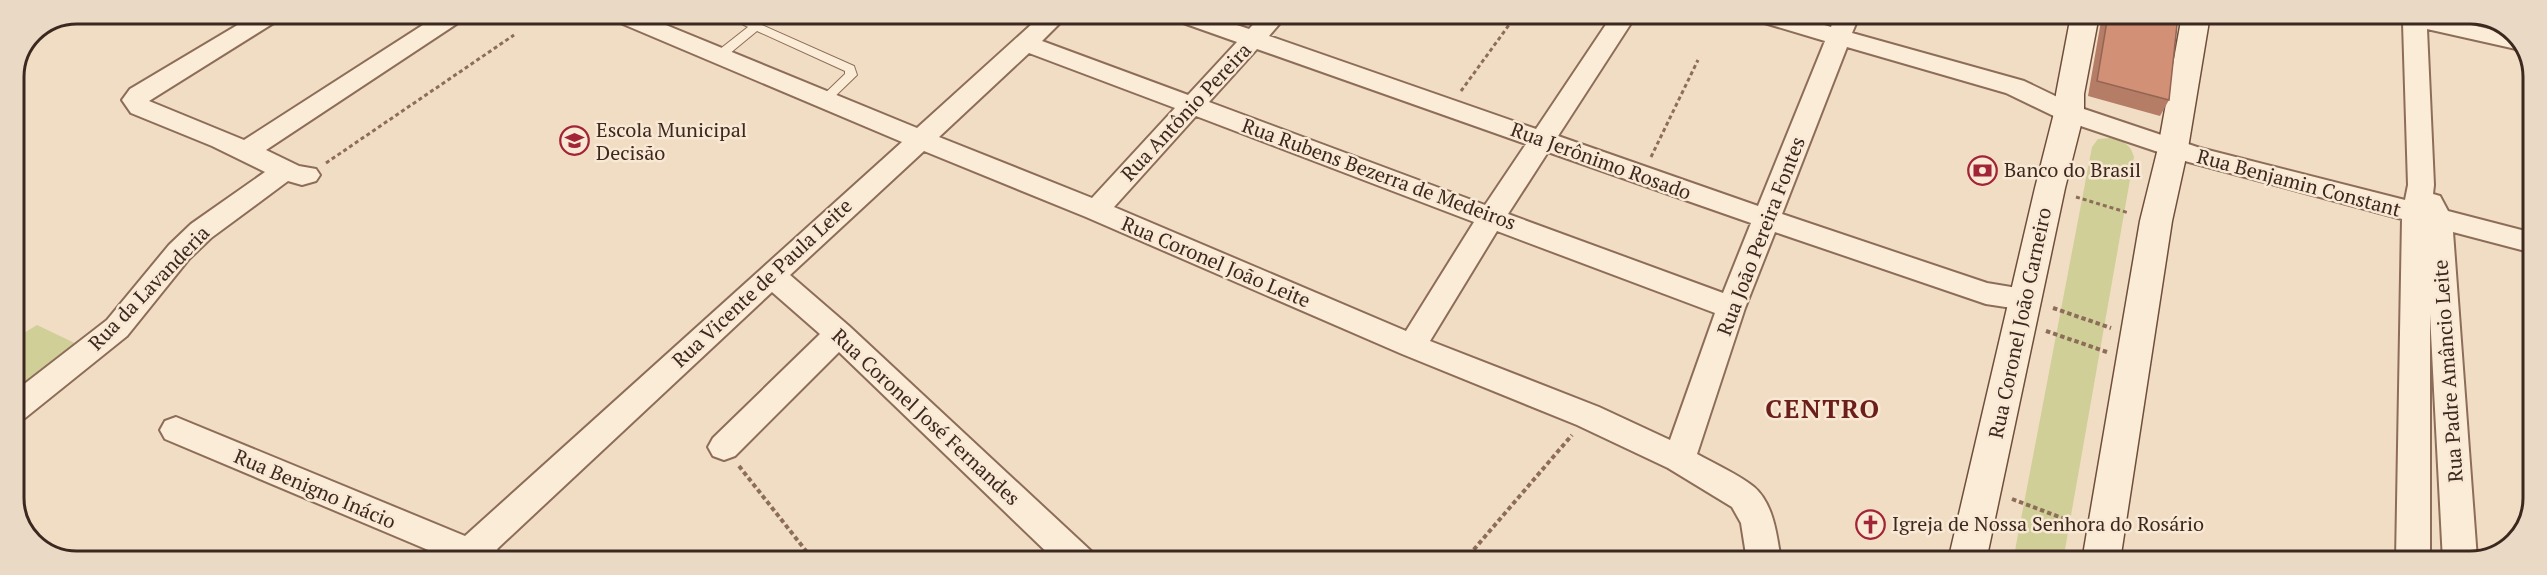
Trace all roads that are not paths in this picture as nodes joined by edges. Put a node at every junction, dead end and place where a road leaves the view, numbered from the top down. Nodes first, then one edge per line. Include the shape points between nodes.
1 (256, 24) edge
2 (441, 24) edge
3 (643, 24) edge
4 (750, 24) edge
5 (1046, 24) edge
6 (1209, 24) edge
7 (1267, 24) edge
8 (1618, 24) edge
9 (2083, 24) edge
10 (2186, 24) edge
11 (2411, 24) edge
12 (2442, 24) edge
13 (1844, 25) edge
14 (756, 27) junction
15 (1253, 39) junction
16 (2509, 41) edge
17 (1026, 43) junction
18 (719, 56) junction
19 (824, 100) junction
20 (1192, 105) junction
21 (2069, 113) junction
22 (919, 140) junction
23 (1542, 140) junction
24 (2173, 148) junction
25 (246, 151) junction
26 (2425, 206) junction
27 (1096, 210) junction
28 (1492, 216) junction
29 (1766, 218) junction
30 (2523, 240) edge
31 (771, 275) junction
32 (1731, 308) junction
33 (2023, 311) junction
34 (838, 334) junction
35 (1412, 346) junction
36 (24, 400) edge
37 (176, 430) dead end
38 (724, 447) road end
39 (1679, 459) junction
40 (2103, 548) edge
41 (464, 551) edge
42 (484, 551) edge
43 (1068, 551) edge
44 (1762, 551) edge
45 (1969, 551) edge
46 (2415, 551) edge
47 (2459, 551) edge

1 - 25 street via 135,100 140,106
2 - 25 street
3 - 18 street, Rua Coronel João Leite
4 - 14 lane
5 - 17 street, Rua Vicente de Paula Leite
6 - 15 street, Rua Jerônimo Rosado
7 - 15 street, Rua Antônio Pereira
8 - 23 street
9 - 21 main road, Rua Coronel João Carneiro
10 - 24 main road
11 - 26 street, Rua Padre Amâncio Leite
12 - 16 street
13 - 21 street, Rua Benjamin Constant via 2015,87
13 - 29 street, Rua João Pereira Fontes
14 - 18 lane
14 - 19 lane via 850,69 851,75
15 - 20 street, Rua Antônio Pereira
15 - 23 street, Rua Jerônimo Rosado
17 - 20 street, Rua Rubens Bezerra de Medeiros
17 - 22 street, Rua Vicente de Paula Leite
18 - 19 street, Rua Coronel João Leite
19 - 22 street, Rua Coronel João Leite
20 - 27 street, Rua Antônio Pereira
20 - 28 street, Rua Rubens Bezerra de Medeiros
21 - 24 street, Rua Benjamin Constant
21 - 33 main road, Rua Coronel João Carneiro
22 - 27 street, Rua Coronel João Leite
22 - 31 street, Rua Vicente de Paula Leite
23 - 28 street
23 - 29 street, Rua Jerônimo Rosado
24 - 26 street, Rua Benjamin Constant
24 - 40 main road via 2156,221
25 - 36 street, Rua da Lavanderia via 296,173 201,231 117,328
26 - 30 street, Rua Benjamin Constant
26 - 46 street, Rua Padre Amâncio Leite
26 - 47 street, Rua Padre Amâncio Leite
27 - 35 street, Rua Coronel João Leite
28 - 32 street, Rua Rubens Bezerra de Medeiros
28 - 35 street
29 - 32 street, Rua João Pereira Fontes
29 - 33 street, Rua Jerônimo Rosado via 1986,293
31 - 34 street, Rua Coronel José Fernandes
31 - 42 street, Rua Vicente de Paula Leite
32 - 39 street, Rua João Pereira Fontes
33 - 45 main road, Rua Coronel João Carneiro
34 - 38 street, Rua Coronel José Fernandes
34 - 43 street, Rua Coronel José Fernandes
35 - 39 street, Rua Coronel João Leite via 1588,416
37 - 41 street, Rua Benigno Inácio
39 - 44 street, Rua Coronel João Leite via 1743,497 1757,523

